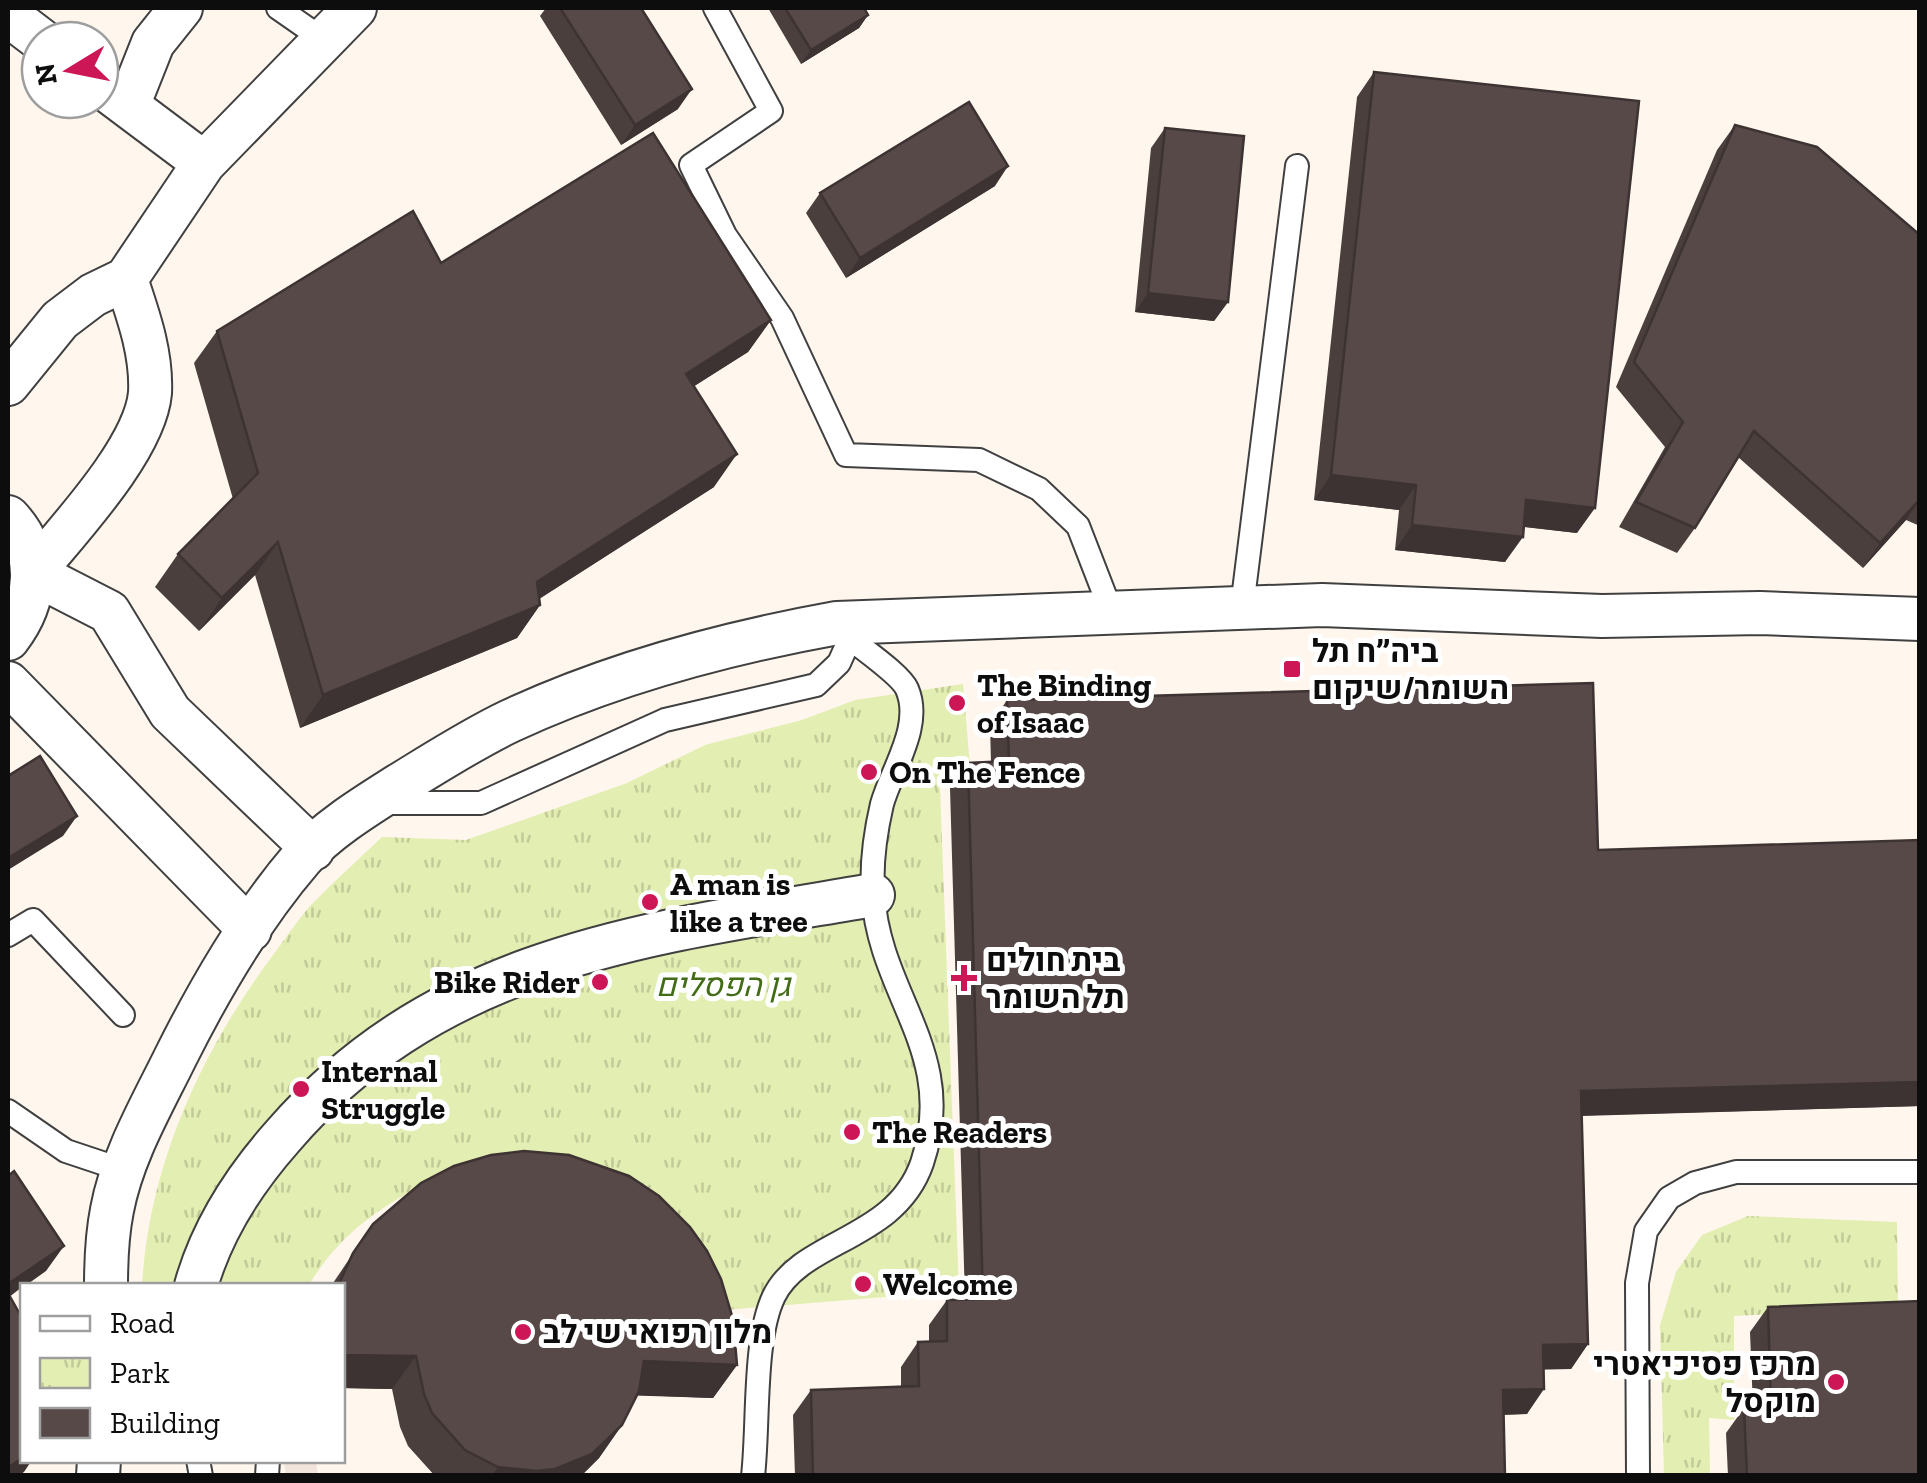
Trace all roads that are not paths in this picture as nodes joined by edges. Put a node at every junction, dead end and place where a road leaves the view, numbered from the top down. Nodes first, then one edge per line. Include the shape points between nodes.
1 (181, 8) edge
2 (278, 8) edge
3 (355, 8) edge
4 (715, 8) edge
5 (324, 40) junction
6 (120, 88) edge
7 (120, 100) edge
8 (204, 163) junction
9 (1297, 166) dead end
10 (126, 280) junction
11 (8, 384) edge
12 (8, 517) edge
13 (33, 573) junction
14 (1242, 607) junction
15 (1111, 612) junction
16 (1920, 619) edge
17 (854, 630) junction
18 (8, 639) edge
19 (8, 683) edge
20 (370, 803) junction
21 (313, 849) junction
22 (873, 895) junction
23 (250, 930) junction
24 (8, 935) edge
25 (123, 1015) dead end
26 (8, 1112) edge
27 (123, 1170) junction
28 (1920, 1172) edge
29 (106, 1283) edge
30 (197, 1283) edge
31 (753, 1476) edge
32 (1638, 1476) edge

1 - 6 street
2 - 5 lane
3 - 5 street
4 - 15 lane via 771,111 690,165 725,235 782,318 846,455 979,460 1039,489 1078,526
5 - 8 street
7 - 8 street
8 - 10 street
9 - 14 lane
10 - 11 street via 60,320
10 - 13 street via 144,332 150,395 127,456
12 - 13 street via 28,548
13 - 18 street via 21,622
13 - 21 street via 109,612 170,712
14 - 15 street
14 - 16 street
15 - 17 street
17 - 20 street via 757,638 597,687 510,721
17 - 20 lane via 839,663 816,685 665,720 480,803
17 - 22 lane via 906,686 912,718 876,830
19 - 23 street
20 - 21 street
21 - 23 street
22 - 30 street via 595,947 438,1009 342,1076 299,1117 225,1214
22 - 31 lane via 879,940 926,1054 931,1130 906,1193 874,1224 788,1274 774,1294 762,1323
23 - 27 street via 196,1017
24 - 25 lane via 33,920
26 - 27 lane via 66,1151
27 - 29 street via 112,1207
28 - 32 lane via 1736,1172 1669,1198 1646,1231 1637,1283

